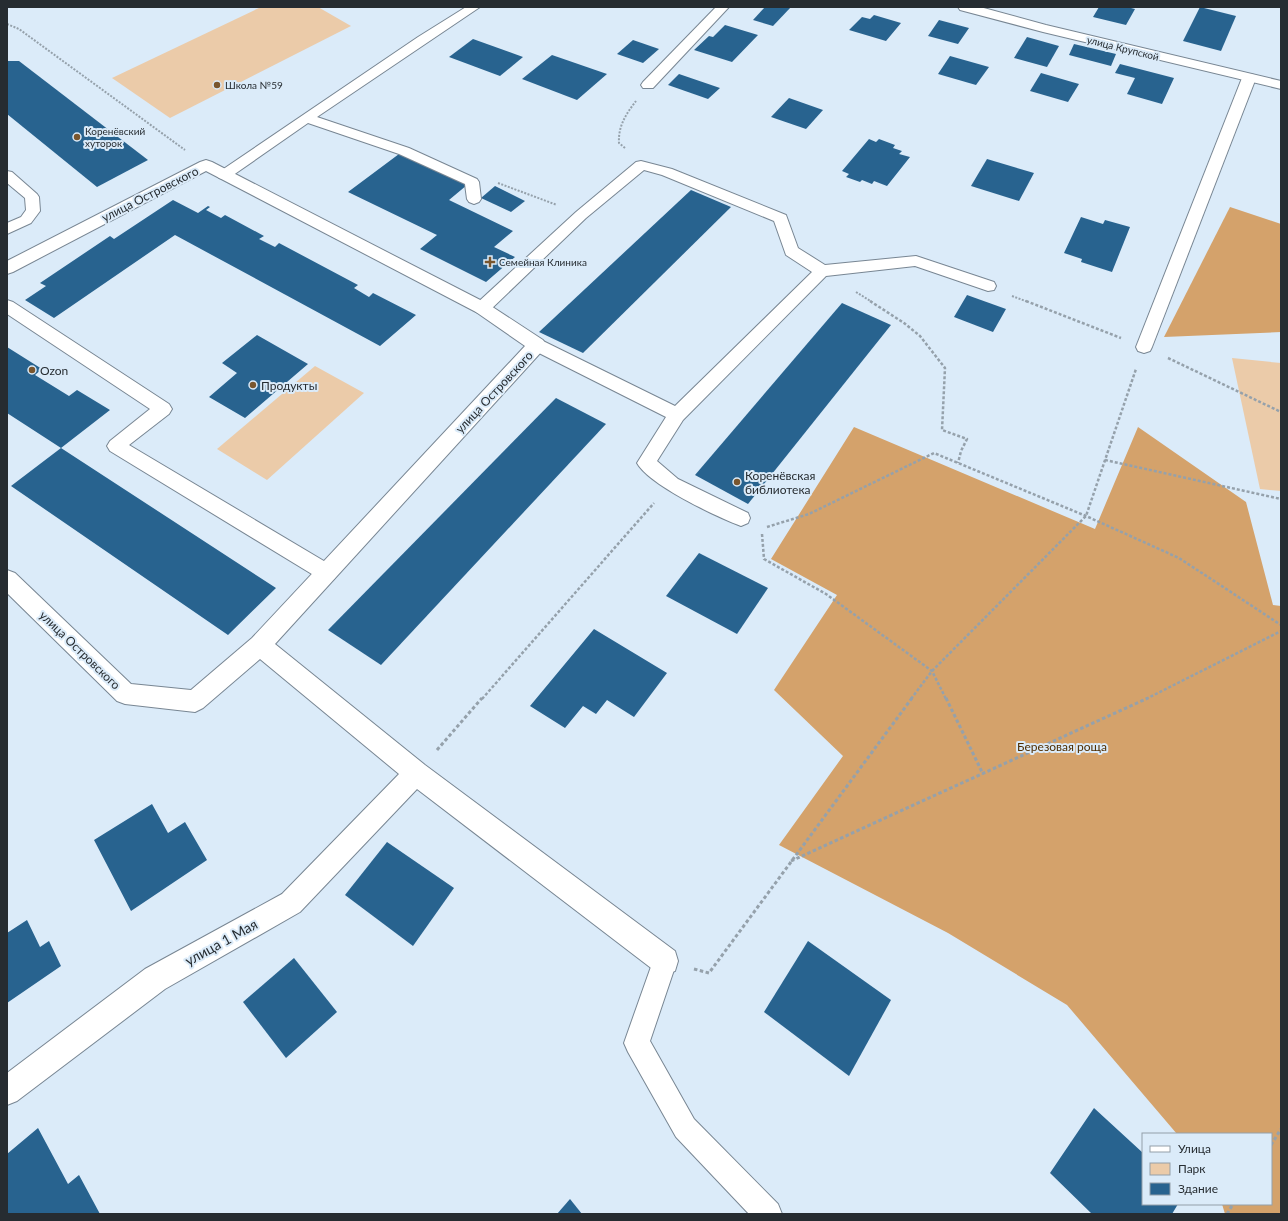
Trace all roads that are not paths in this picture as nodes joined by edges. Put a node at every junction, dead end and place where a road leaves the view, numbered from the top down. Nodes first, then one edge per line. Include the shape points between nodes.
1 (474, 7) edge
2 (723, 7) edge
3 (965, 7) edge
4 (1249, 78) junction
5 (648, 85) road end
6 (1281, 85) edge
7 (306, 118) junction
8 (7, 175) edge
9 (224, 175) junction
10 (474, 199) dead end
11 (7, 229) edge
12 (7, 268) edge
13 (822, 271) junction
14 (988, 286) road end
15 (7, 306) edge
16 (482, 308) junction
17 (537, 345) junction
18 (1144, 347) road end
19 (677, 416) junction
20 (741, 518) dead end
21 (327, 573) junction
22 (7, 579) edge
23 (260, 645) junction
24 (416, 773) junction
25 (665, 961) joint
26 (7, 1091) edge
27 (768, 1214) edge

1 - 7 lane
2 - 5 lane
3 - 4 street, улица Крупской
4 - 6 street, улица Крупской
4 - 18 lane
7 - 9 lane
7 - 10 lane via 404,151 462,177 472,182
8 - 11 lane via 32,197 33,211 26,220
9 - 12 street, улица Островского via 206,165
9 - 16 street, улица Островского
13 - 14 lane via 916,261
13 - 16 lane via 791,250 781,218 667,172 642,165 582,215
13 - 19 lane
15 - 21 lane via 163,409 116,446
16 - 17 street, улица Островского
17 - 19 lane
17 - 21 street, улица Островского
19 - 20 lane via 646,463 671,484
21 - 23 street, улица Островского
22 - 23 street, улица Островского via 125,694 195,701
23 - 24 street
24 - 25 street
24 - 26 street, улица 1 Мая via 291,903 155,979
25 - 27 lane via 637,1043 685,1128

